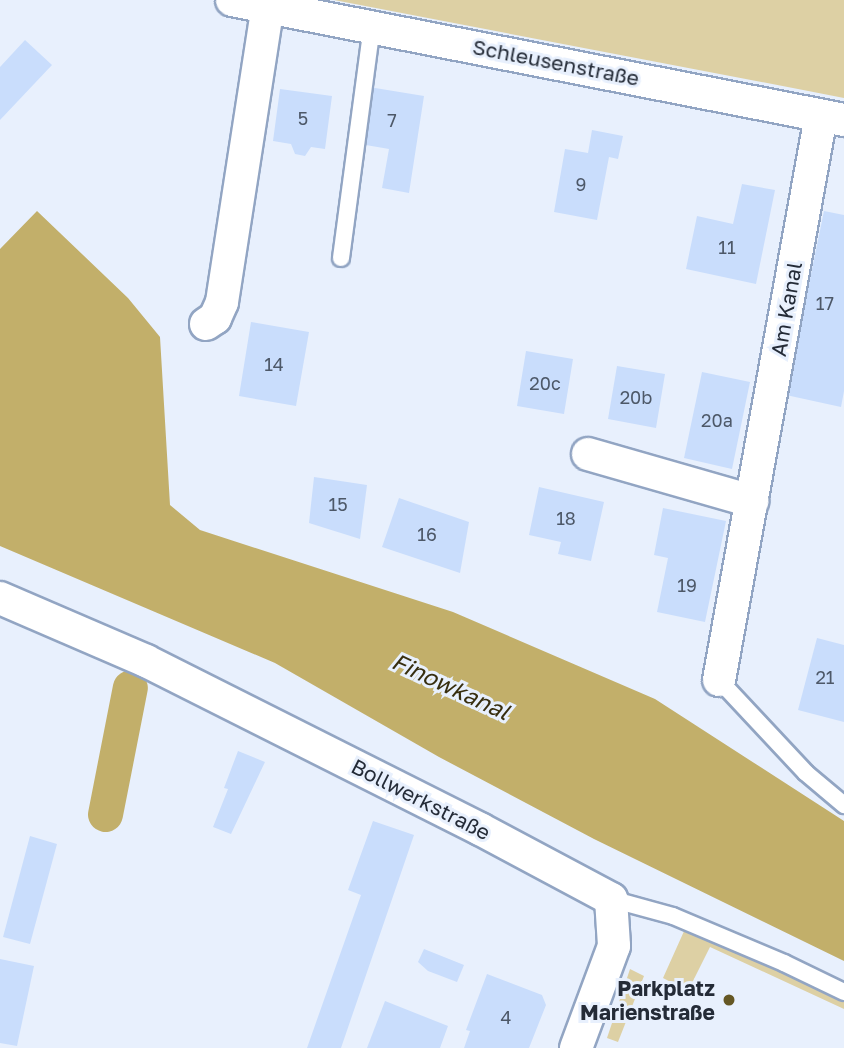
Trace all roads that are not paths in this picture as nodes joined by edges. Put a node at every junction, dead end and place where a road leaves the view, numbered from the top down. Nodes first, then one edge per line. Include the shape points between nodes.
1 (232, 0) edge
2 (268, 5) junction
3 (372, 26) junction
4 (832, 118) edge
5 (341, 258) dead end
6 (206, 324) dead end
7 (589, 454) dead end
8 (752, 501) junction
9 (0, 598) edge
10 (719, 680) joint
11 (844, 805) edge
12 (611, 899) junction
13 (844, 992) edge
14 (576, 1048) edge

1 - 2 street, Schleusenstraße
2 - 3 street, Schleusenstraße
2 - 6 street via 222,302 215,318
3 - 4 street, Schleusenstraße
3 - 5 lane
4 - 8 street, Am Kanal
7 - 8 street
8 - 10 street, Am Kanal
9 - 12 street, Bollwerkstraße via 146,661
10 - 11 lane, Am Kanal via 806,773
12 - 13 lane, Bollwerkstraße via 784,963
12 - 14 street via 614,946

